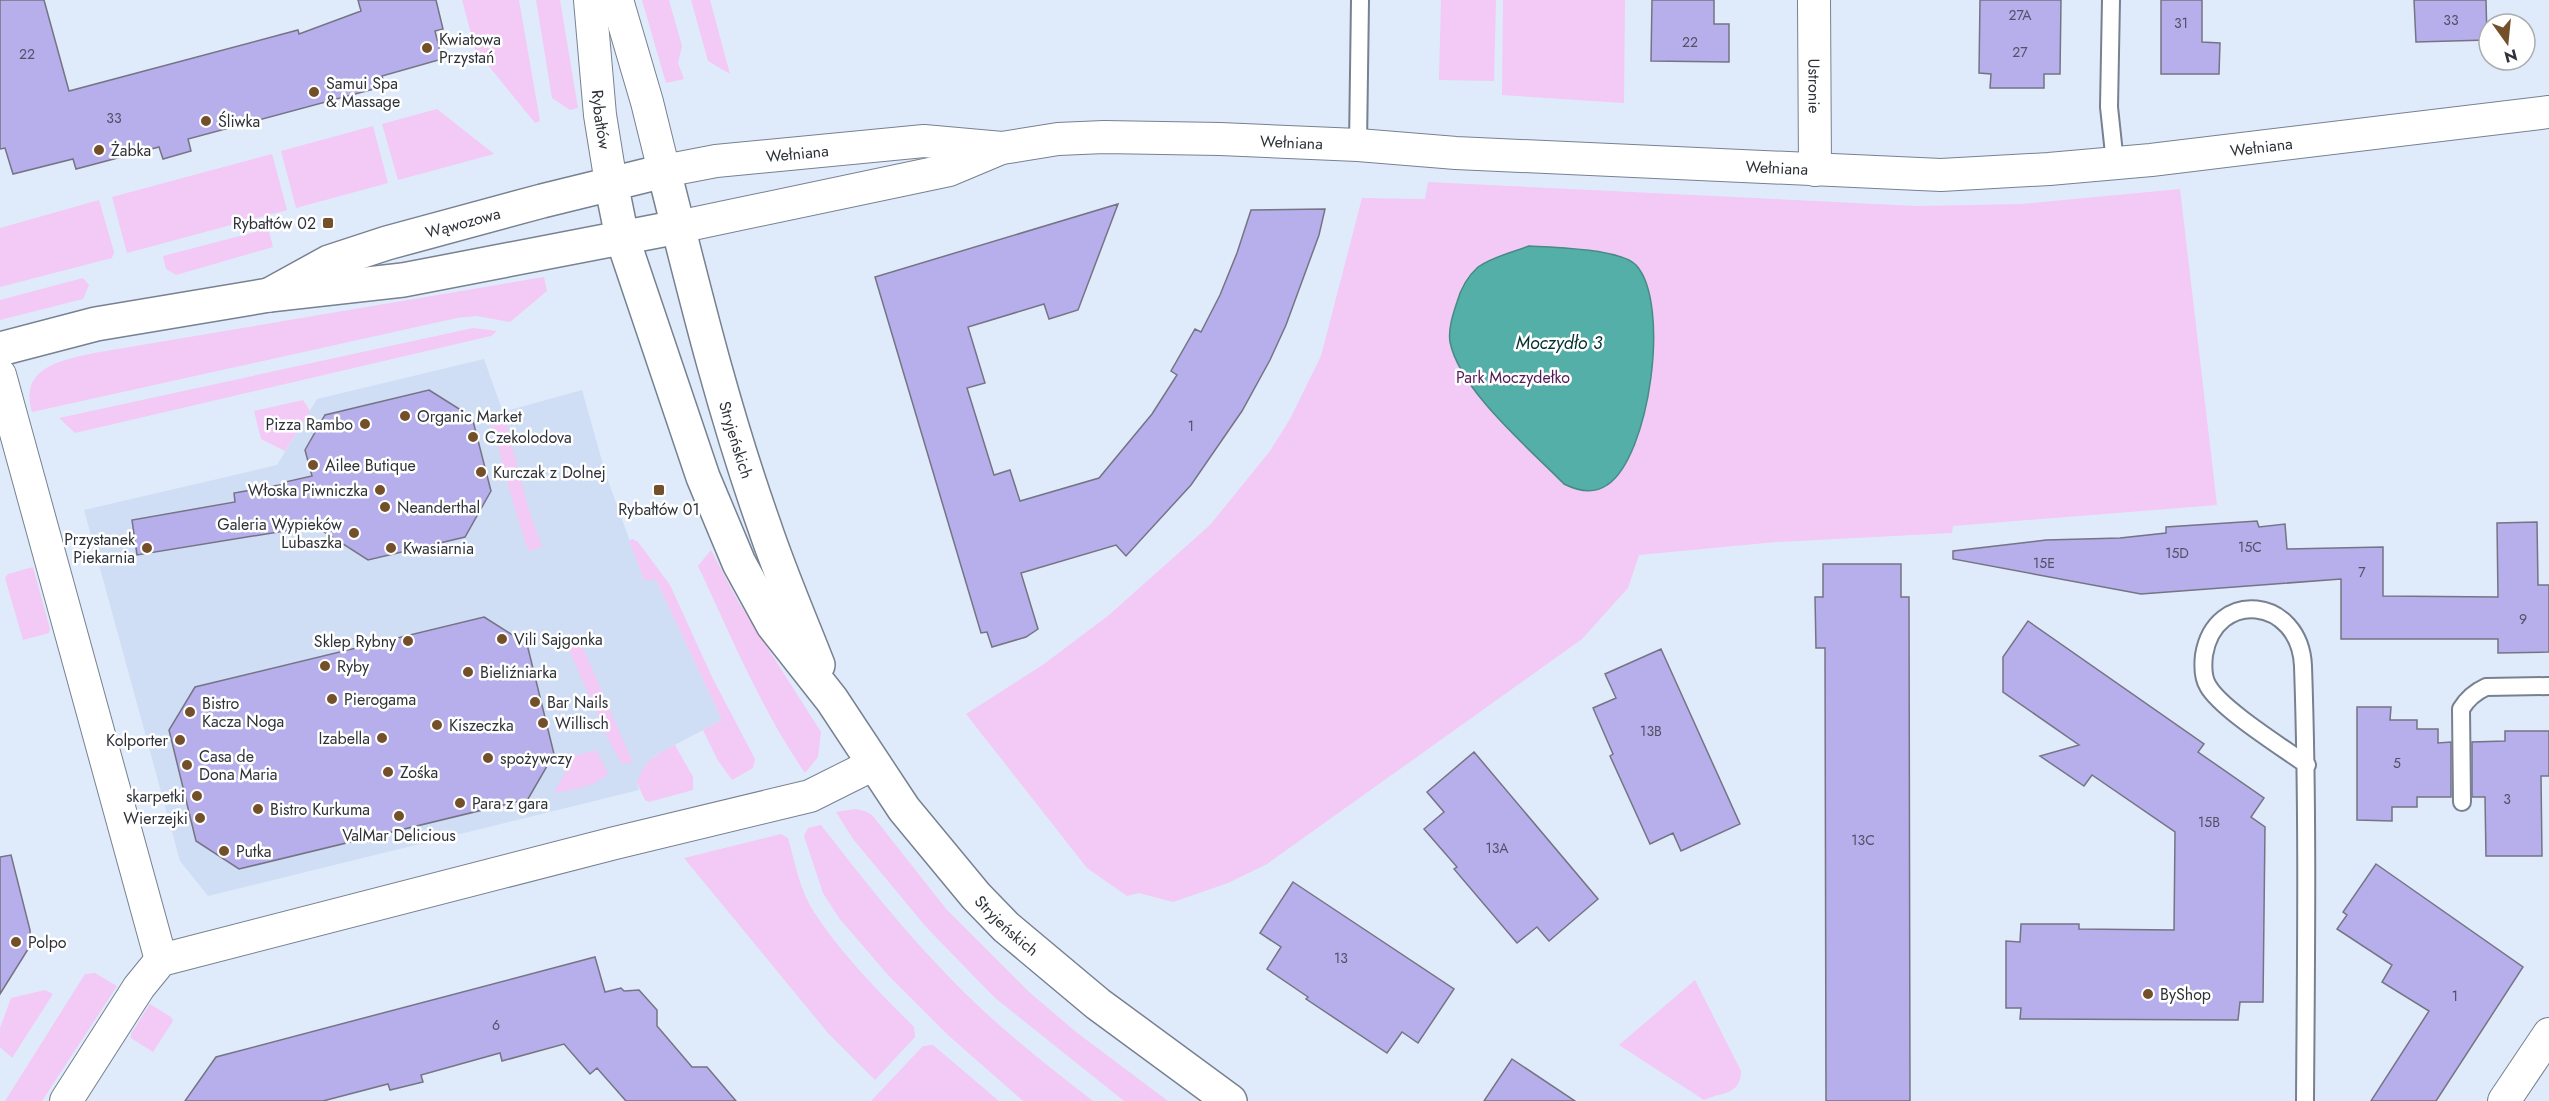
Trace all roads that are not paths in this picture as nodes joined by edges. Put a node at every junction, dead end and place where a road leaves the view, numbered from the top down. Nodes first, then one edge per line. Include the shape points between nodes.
1 (590, 0) edge
2 (617, 0) edge
3 (1360, 0) edge
4 (1814, 0) edge
5 (2111, 0) edge
6 (2549, 112) edge
7 (1358, 145) junction
8 (1002, 148) junction
9 (2115, 163) junction
10 (1815, 170) junction
11 (664, 171) junction
12 (611, 183) junction
13 (678, 227) junction
14 (622, 237) junction
15 (268, 295) junction
16 (0, 349) edge
17 (0, 375) edge
18 (2549, 686) edge
19 (832, 700) junction
20 (873, 764) junction
21 (2307, 765) junction
22 (2462, 802) dead end
23 (161, 960) junction
24 (2549, 1034) edge
25 (66, 1101) edge
26 (1230, 1101) edge
27 (2305, 1101) edge
28 (2504, 1101) edge

1 - 12 street, Rybałtów via 600,115
2 - 11 street
3 - 7 lane
4 - 10 street, Ustronie
5 - 9 lane via 2109,107
6 - 9 street, Wełniana
7 - 8 street, Wełniana via 1104,137
7 - 10 street, Wełniana
8 - 11 street, Wełniana via 924,141 716,161
8 - 13 street, Wełniana via 949,170
9 - 10 street, Wełniana via 1941,175
11 - 12 street, Wąwozowa
11 - 13 street, Stryjeńskich
12 - 14 street, Rybałtów
12 - 15 street, Wąwozowa via 387,243 329,262
13 - 14 street, Wąwozowa
13 - 19 street, Stryjeńskich via 696,301 764,526
14 - 15 street, Wąwozowa via 403,279
14 - 19 street, Stryjeńskich via 703,477 739,564 773,625
15 - 16 street, Wąwozowa via 96,324
17 - 23 street
18 - 22 lane via 2486,687 2465,703 2461,709
19 - 20 street, Stryjeńskich
20 - 23 street via 810,796
20 - 26 street, Stryjeńskich via 934,847 1006,927 1098,1004
21 - 21 lane via 2302,657 2290,627 2283,618 2269,612 2242,610 2228,616 2206,639 2206,684 2220,701
21 - 27 lane
23 - 25 street via 139,987
24 - 28 street

